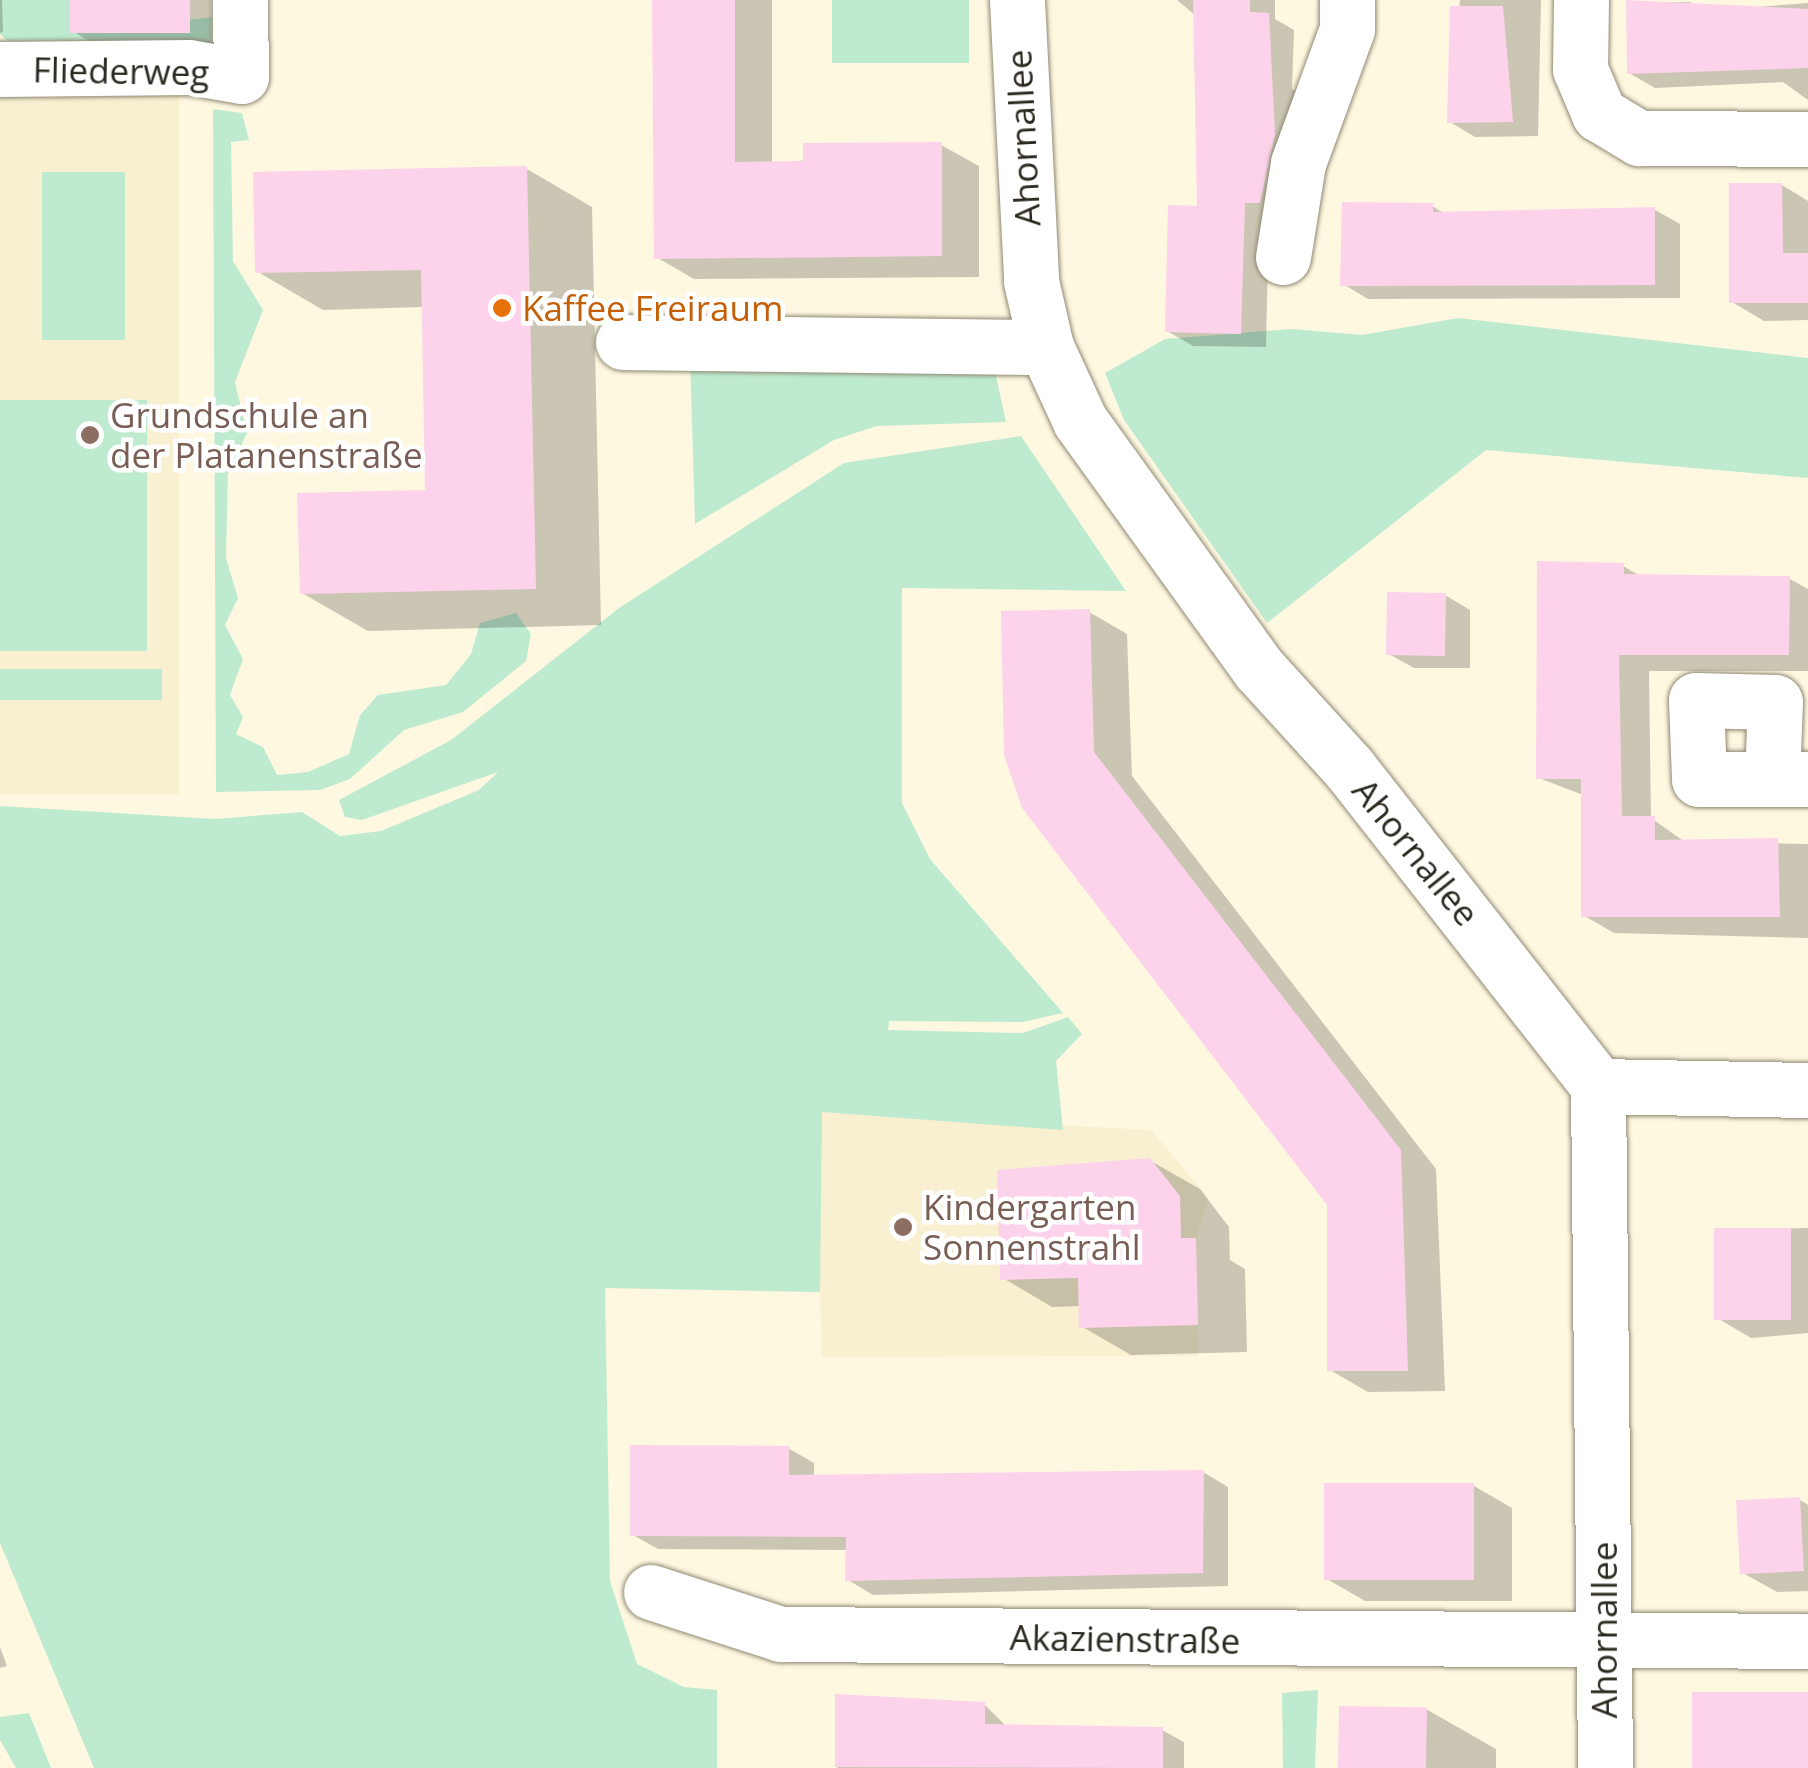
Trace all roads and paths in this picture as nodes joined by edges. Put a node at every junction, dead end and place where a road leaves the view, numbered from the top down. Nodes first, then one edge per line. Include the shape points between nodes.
1 (240, 0) edge
2 (1017, 0) edge
3 (1347, 0) edge
4 (1581, 0) edge
5 (0, 69) edge
6 (1808, 139) edge
7 (1282, 257) dead end
8 (623, 342) dead end
9 (1046, 347) junction
10 (1598, 1086) junction
11 (1808, 1090) edge
12 (651, 1592) dead end
13 (1606, 1635) junction
14 (1808, 1640) edge
15 (1605, 1768) edge

1 - 5 street, Fliederweg via 241,76 189,67
2 - 9 street, Ahornallee via 1031,281
3 - 7 street via 1347,29 1298,164
4 - 6 street via 1580,69 1598,114 1639,138
8 - 9 street
9 - 10 street, Ahornallee via 1080,422 1259,669 1349,768
10 - 11 street
10 - 13 street, Ahornallee
12 - 13 street, Akazienstraße via 781,1634
13 - 14 street, Akazienstraße
13 - 15 street, Ahornallee

